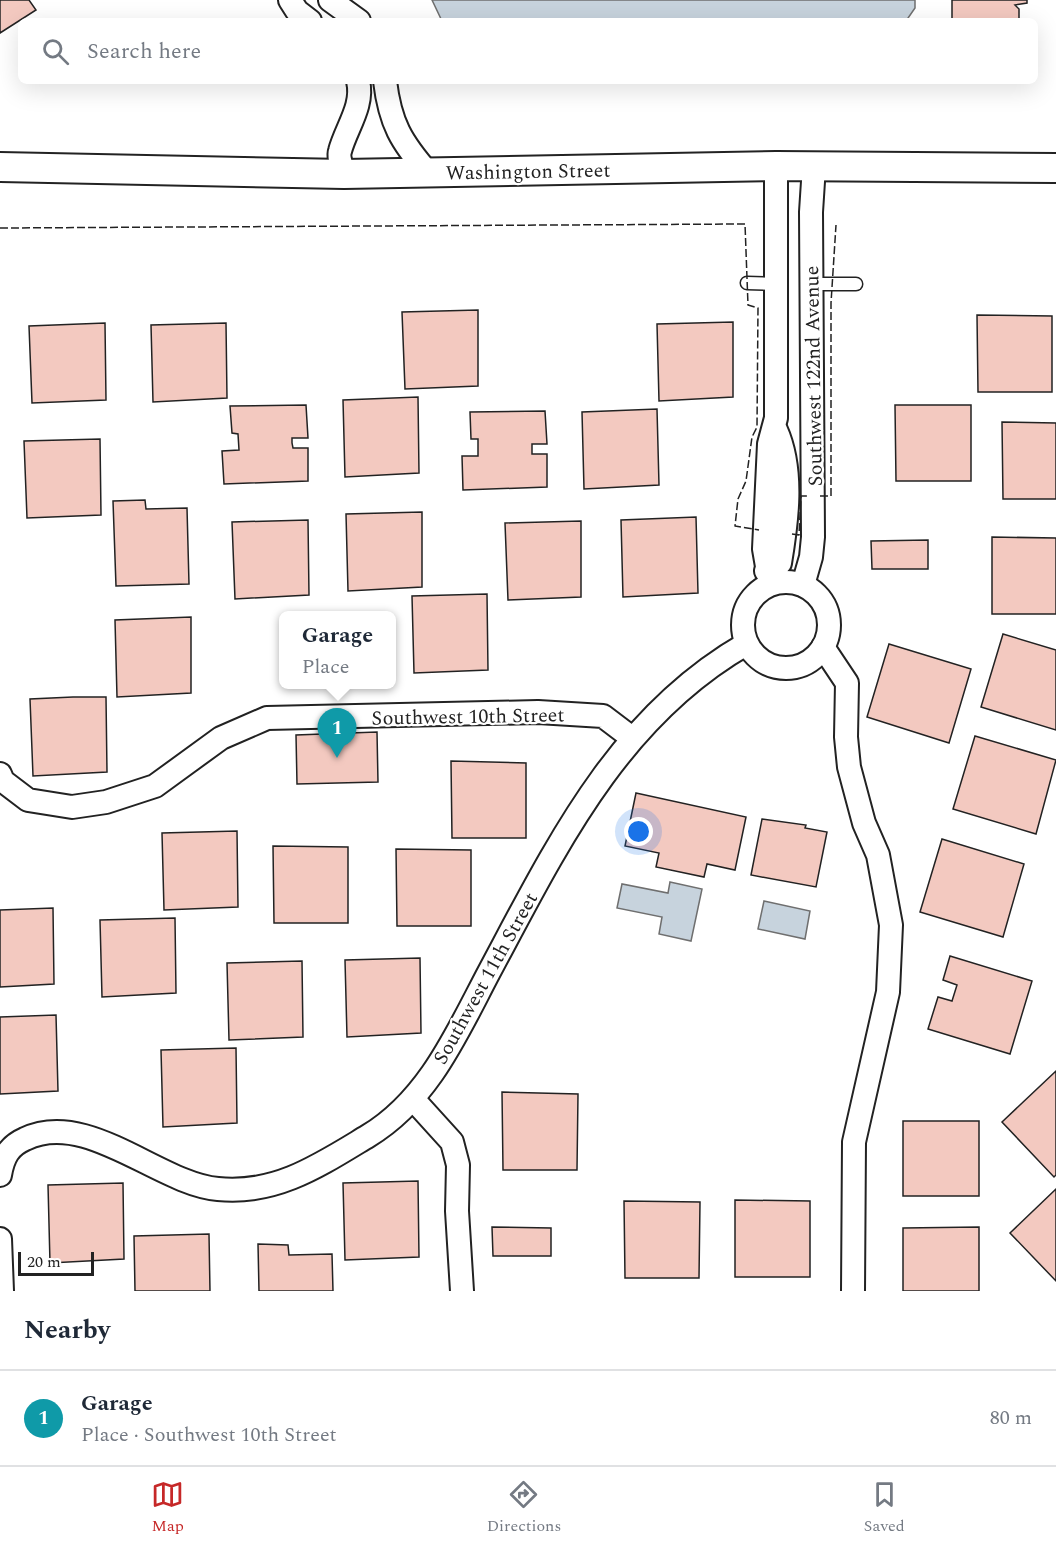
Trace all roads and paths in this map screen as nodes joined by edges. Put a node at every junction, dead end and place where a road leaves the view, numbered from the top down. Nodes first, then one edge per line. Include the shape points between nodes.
1 (290, 0) edge
2 (330, 0) edge
3 (306, 18) edge
4 (355, 18) edge
5 (359, 84) edge
6 (385, 84) edge
7 (776, 166) junction
8 (814, 166) junction
9 (0, 167) edge
10 (1056, 168) edge
11 (344, 174) junction
12 (429, 174) junction
13 (747, 283) dead end
14 (776, 284) junction
15 (856, 284) dead end
16 (813, 285) junction
17 (768, 578) junction
18 (803, 585) junction
19 (747, 644) junction
20 (823, 647) junction
21 (632, 738) junction
22 (2, 778) edge
23 (413, 1099) junction
24 (0, 1175) edge
25 (0, 1239) edge
26 (2, 1291) edge
27 (462, 1291) edge
28 (853, 1291) edge

1 - 3 street
2 - 4 street
5 - 11 street via 353,123 339,153
6 - 12 street via 389,113 414,157
7 - 8 street, Washington Street
7 - 12 street, Washington Street
7 - 14 street, Southwest 122nd Avenue
8 - 10 street, Washington Street
8 - 16 street, Southwest 122nd Avenue
9 - 11 street, Washington Street
11 - 12 street, Washington Street
13 - 14 lane
14 - 16 street
14 - 17 street, Southwest 122nd Avenue via 776,428 769,444 764,549
15 - 16 lane
16 - 18 street, Southwest 122nd Avenue via 813,537
17 - 18 street
17 - 19 street via 743,614
18 - 20 street via 813,591 827,612 830,624
19 - 20 street via 759,660 780,668 805,664
19 - 21 street, Southwest 11th Street via 706,671 646,721
20 - 28 street via 847,683 849,767 864,823 878,855 891,925 888,992 854,1142
21 - 22 street, Southwest 10th Street via 603,716 538,712 267,718 221,738 155,786 106,802 72,807 28,800
21 - 23 street, Southwest 11th Street via 598,779 447,1052
23 - 24 street, Southwest 11th Street via 371,1134 309,1171 251,1190 215,1189 182,1178 111,1144 65,1133 38,1132 19,1142 3,1159
23 - 27 street via 452,1142 458,1165
25 - 26 street

